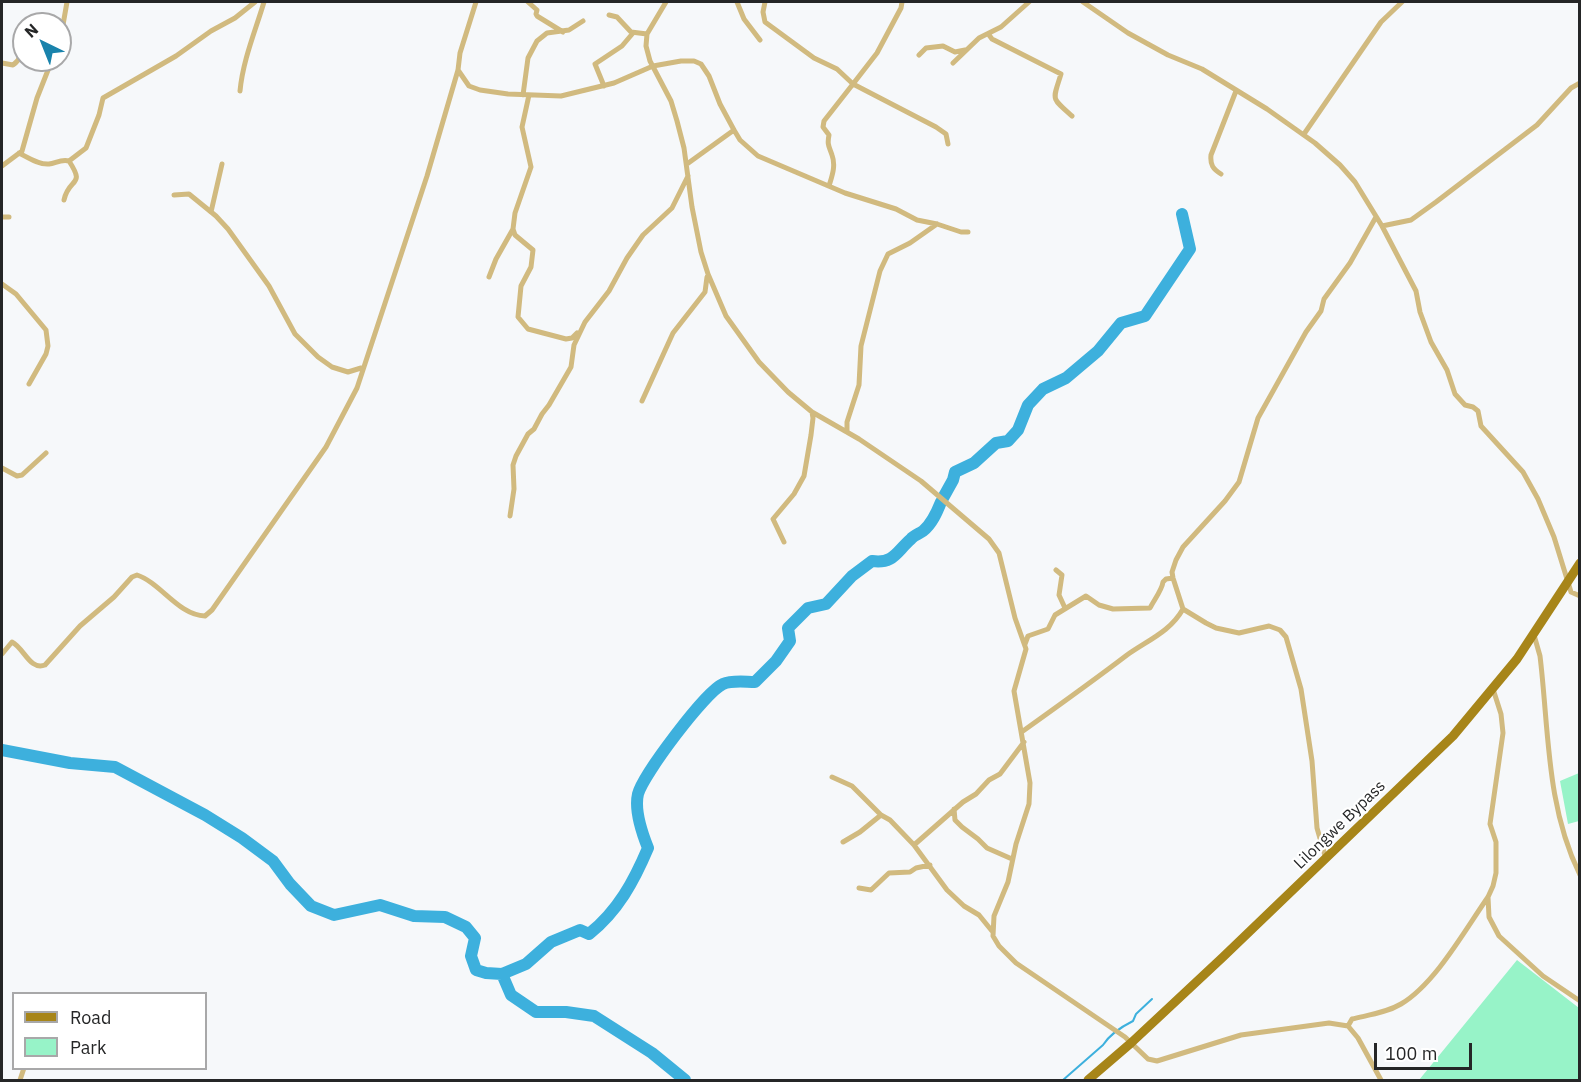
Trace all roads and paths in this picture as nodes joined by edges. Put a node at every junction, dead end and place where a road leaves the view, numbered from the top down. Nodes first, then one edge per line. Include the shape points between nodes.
1 (255, 2) edge
2 (264, 2) edge
3 (476, 2) edge
4 (528, 2) edge
5 (666, 2) edge
6 (737, 2) edge
7 (765, 2) edge
8 (902, 2) edge
9 (1029, 2) edge
10 (1083, 2) edge
11 (1402, 2) edge
12 (609, 15) dead end
13 (583, 21) dead end
14 (563, 33) junction
15 (633, 33) junction
16 (647, 34) junction
17 (989, 35) junction
18 (760, 40) dead end
19 (966, 50) junction
20 (919, 55) dead end
21 (953, 63) dead end
22 (653, 66) junction
23 (458, 70) junction
24 (47, 72) edge
25 (1580, 83) edge
26 (853, 84) junction
27 (604, 86) junction
28 (240, 91) dead end
29 (1236, 91) junction
30 (526, 95) junction
31 (1072, 116) dead end
32 (734, 130) junction
33 (1304, 134) junction
34 (948, 144) dead end
35 (19, 153) junction
36 (69, 160) junction
37 (222, 164) dead end
38 (687, 165) junction
39 (2, 166) edge
40 (1221, 174) dead end
41 (688, 176) junction
42 (829, 186) junction
43 (174, 195) dead end
44 (64, 200) dead end
45 (211, 212) junction
46 (2, 217) edge
47 (9, 217) dead end
48 (1376, 217) junction
49 (937, 224) junction
50 (1382, 226) junction
51 (513, 229) junction
52 (968, 232) dead end
53 (708, 274) junction
54 (489, 277) dead end
55 (2, 284) edge
56 (585, 322) junction
57 (362, 368) junction
58 (29, 384) dead end
59 (642, 401) dead end
60 (812, 412) junction
61 (847, 432) junction
62 (45, 453) dead end
63 (2, 468) edge
64 (510, 516) dead end
65 (784, 542) dead end
66 (1580, 563) edge
67 (1056, 570) dead end
68 (1173, 578) junction
69 (1568, 583) junction
70 (1580, 596) edge
71 (1065, 608) junction
72 (1183, 609) junction
73 (1534, 635) junction
74 (1025, 644) junction
75 (2, 654) edge
76 (1493, 688) junction
77 (1023, 731) junction
78 (1024, 742) junction
79 (832, 777) dead end
80 (954, 809) junction
81 (881, 814) junction
82 (843, 842) dead end
83 (914, 845) junction
84 (1012, 859) junction
85 (1326, 860) junction
86 (930, 865) junction
87 (1580, 875) edge
88 (859, 888) dead end
89 (1488, 897) junction
90 (992, 931) junction
91 (1580, 1001) edge
92 (1348, 1026) junction
93 (1131, 1043) junction
94 (1088, 1080) edge
95 (1381, 1080) edge

1 - 36 street via 176,56 103,98 86,148
2 - 28 street via 246,54
3 - 23 street
4 - 14 street via 537,10 537,16
5 - 16 street
6 - 18 street
7 - 26 street via 765,22 814,58 837,69
8 - 26 street via 877,53
9 - 17 street
10 - 29 street via 1128,33 1202,69
11 - 33 street via 1381,22
12 - 15 street via 618,17
13 - 14 street
14 - 30 street via 548,33 537,41 528,58
15 - 16 street
15 - 27 street via 622,46 595,64
16 - 22 street via 646,46
17 - 19 street
17 - 31 street via 1061,74 1054,98
19 - 20 street via 955,52 943,46 926,48
19 - 21 street
22 - 27 street
22 - 32 street via 681,61 701,64
22 - 38 street via 671,101
23 - 30 street via 474,88
23 - 57 street via 428,176
24 - 35 street
25 - 50 street via 1537,125 1436,202 1411,220
26 - 34 street via 936,126 946,134
26 - 42 street via 824,121 834,170
27 - 30 street via 561,96
29 - 33 street
29 - 40 street via 1210,155 1213,169
30 - 51 street via 522,127 531,167
32 - 38 street
32 - 42 street via 758,156
33 - 48 street via 1355,182
35 - 36 street via 42,164
35 - 39 street
36 - 44 street via 77,180
37 - 45 street
38 - 41 street
41 - 53 street
41 - 56 street via 672,208 643,235
42 - 49 street
43 - 45 street via 189,194
45 - 57 street via 269,286 295,334 332,368 348,372
46 - 47 street
48 - 50 street
48 - 68 street via 1324,299 1321,311 1258,418 1239,482 1183,547
49 - 52 street
49 - 61 street via 888,255 880,271 861,346 859,385
50 - 69 street via 1416,291 1431,342 1455,394 1478,411 1481,426 1523,472 1539,499
51 - 54 street
51 - 56 street via 533,250 531,267 521,286 519,321 528,329 566,339 574,336
53 - 59 street via 705,292 673,333
53 - 60 street via 726,316 746,346 772,377
55 - 58 street via 16,294 46,330 46,354
56 - 64 street via 574,345 571,367 516,456
57 - 75 street via 357,388 326,447 209,614 195,614 137,574 80,626 45,665 35,666 12,642
60 - 61 street
60 - 65 street via 804,476 773,519
61 - 74 street via 921,481 995,545
62 - 63 street via 22,475
66 - 69 main road, Lilongwe Bypass
67 - 71 street via 1062,575 1059,595
68 - 71 street via 1163,582 1150,608 1113,609 1086,596
68 - 72 street
69 - 70 street via 1571,592
69 - 73 main road, Lilongwe Bypass
71 - 74 street via 1055,615 1048,628 1028,636
72 - 77 street via 1162,634
72 - 85 street via 1216,628 1239,633 1269,626 1287,637 1301,688 1317,828
73 - 76 main road, Lilongwe Bypass
73 - 87 street via 1540,656 1555,803 1569,854
74 - 77 street via 1026,655 1014,691
76 - 85 main road, Lilongwe Bypass via 1453,736
76 - 89 street via 1503,733 1490,824 1496,842 1496,873
77 - 78 street
78 - 80 street via 1000,774
78 - 84 street via 1029,804
79 - 81 street via 852,786
80 - 83 street
80 - 84 street via 955,820 987,849
81 - 82 street
81 - 83 street
83 - 86 street
84 - 90 street
85 - 93 main road, Lilongwe Bypass
86 - 88 street via 910,872 889,873 871,890
86 - 90 street via 956,900 979,915
89 - 91 street via 1489,917 1499,936 1543,976
89 - 92 street via 1421,989 1395,1007 1352,1019
90 - 93 street via 999,946 1016,963
92 - 93 street via 1329,1023 1241,1035 1157,1060 1148,1059
92 - 95 street
93 - 94 main road, Lilongwe Bypass

